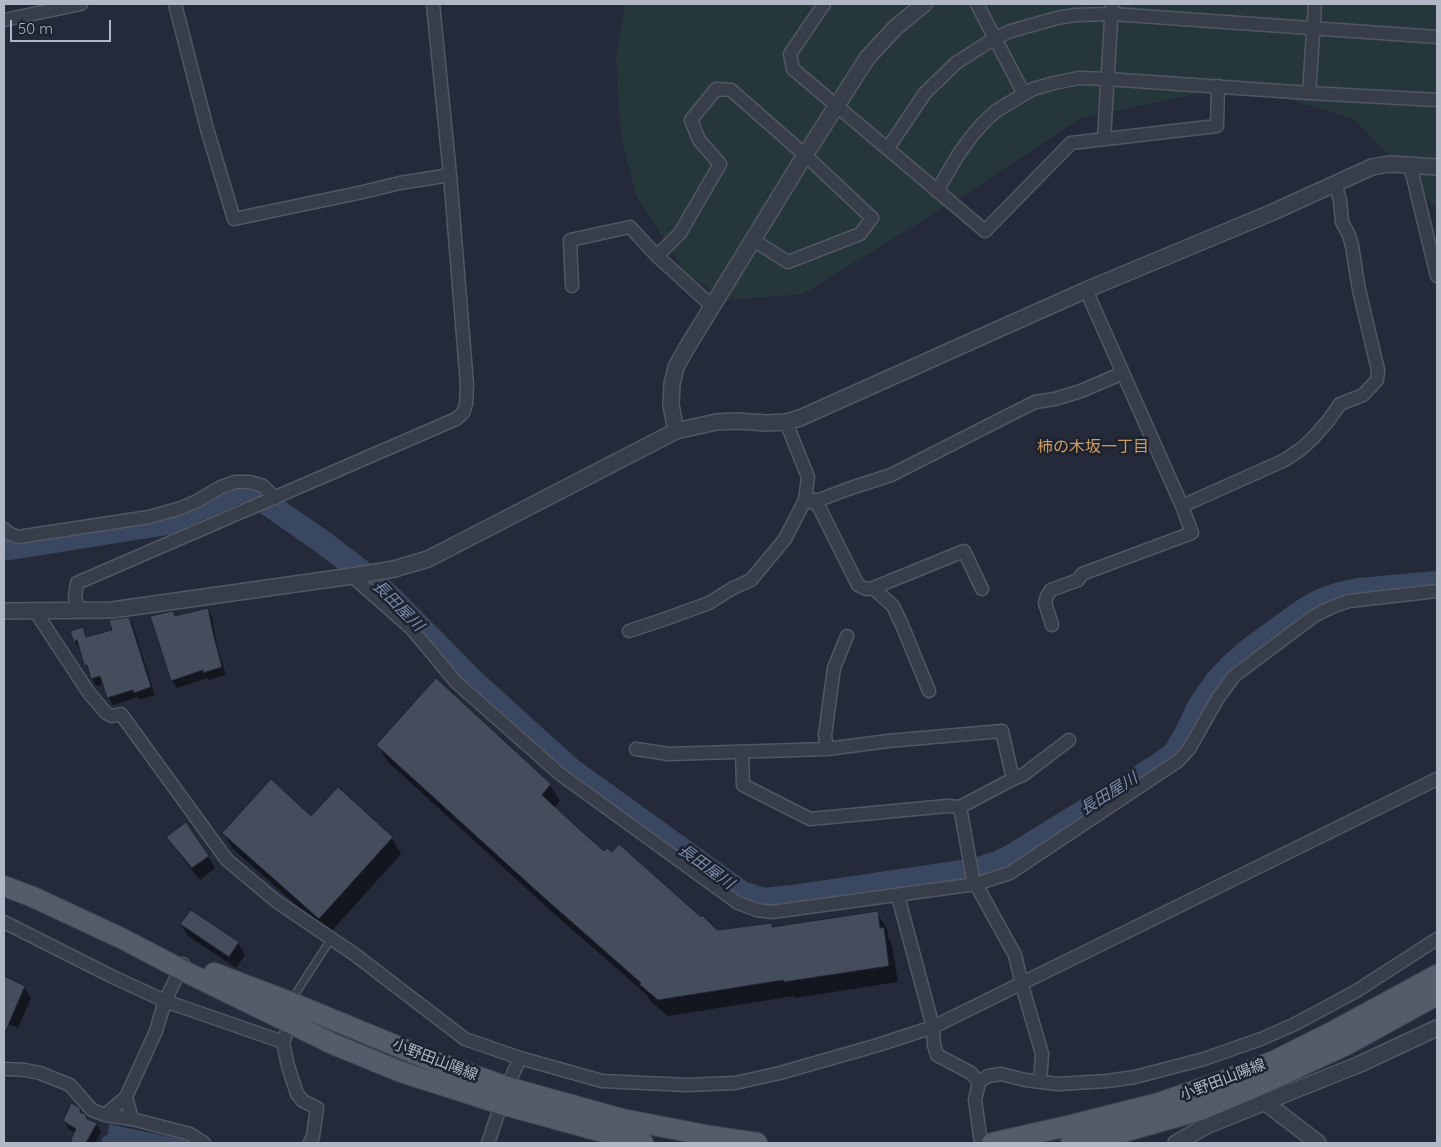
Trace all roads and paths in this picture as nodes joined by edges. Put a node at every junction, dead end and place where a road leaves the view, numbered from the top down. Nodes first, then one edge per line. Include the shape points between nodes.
1 (81, 4) edge
2 (175, 4) edge
3 (433, 4) edge
4 (824, 4) edge
5 (924, 4) edge
6 (977, 4) edge
7 (1315, 4) edge
8 (1112, 9) edge
9 (4, 20) edge
10 (1314, 28) junction
11 (1437, 37) edge
12 (995, 38) junction
13 (1107, 78) junction
14 (1218, 86) junction
15 (1309, 93) junction
16 (1024, 94) junction
17 (1437, 100) edge
18 (837, 105) junction
19 (1104, 140) junction
20 (888, 148) junction
21 (805, 155) junction
22 (1410, 165) junction
23 (1437, 167) edge
24 (450, 175) junction
25 (1335, 184) junction
26 (936, 191) junction
27 (1432, 234) edge
28 (753, 240) junction
29 (658, 256) junction
30 (1437, 276) edge
31 (572, 286) dead end
32 (1086, 290) junction
33 (712, 306) junction
34 (1123, 373) junction
35 (786, 422) junction
36 (676, 431) junction
37 (273, 499) junction
38 (805, 500) junction
39 (1182, 506) junction
40 (4, 529) edge
41 (352, 576) junction
42 (873, 588) junction
43 (982, 589) dead end
44 (1437, 591) edge
45 (35, 610) junction
46 (79, 610) junction
47 (4, 611) edge
48 (1052, 625) dead end
49 (629, 631) dead end
50 (847, 636) dead end
51 (929, 692) dead end
52 (1069, 740) dead end
53 (827, 749) junction
54 (636, 750) dead end
55 (742, 752) junction
56 (1012, 779) junction
57 (1437, 779) edge
58 (960, 807) junction
59 (975, 882) junction
60 (4, 886) edge
61 (898, 896) junction
62 (4, 922) edge
63 (331, 939) junction
64 (1437, 939) edge
65 (182, 966) junction
66 (1437, 975) edge
67 (1022, 985) junction
68 (1437, 995) edge
69 (165, 1001) junction
70 (290, 1002) junction
71 (290, 1023) junction
72 (934, 1027) junction
73 (1437, 1028) edge
74 (283, 1042) junction
75 (520, 1058) junction
76 (6, 1069) dead end
77 (979, 1082) junction
78 (1040, 1082) junction
79 (504, 1095) junction
80 (126, 1097) junction
81 (1266, 1103) junction
82 (105, 1115) junction
83 (132, 1119) junction
84 (204, 1143) edge
85 (310, 1143) edge
86 (488, 1143) edge
87 (643, 1143) edge
88 (758, 1143) edge
89 (981, 1143) edge
90 (992, 1143) edge
91 (1071, 1143) edge
92 (1176, 1143) edge
93 (1318, 1143) edge

1 - 9 street
2 - 24 street via 234,219
3 - 24 street
4 - 18 street via 790,54 793,69
5 - 18 street via 896,27 868,57
6 - 12 street
7 - 10 street
8 - 10 street
8 - 12 street via 1058,18
8 - 13 street
10 - 11 street
10 - 15 street
12 - 16 street
12 - 20 street via 956,63 925,93
13 - 14 street
13 - 16 street via 1054,82
13 - 19 street
14 - 15 street
14 - 19 street via 1217,126
15 - 17 street
16 - 26 street via 984,122
18 - 20 street
18 - 21 street
19 - 26 street via 1071,143 985,230
20 - 26 street
21 - 28 street
21 - 28 street via 872,218 860,234 788,262
21 - 29 street via 731,90 716,88 691,120 699,140 720,164 680,232
22 - 23 street
22 - 25 street via 1372,167
22 - 27 street
24 - 37 street via 467,385 463,413 456,419
25 - 32 street
25 - 39 street via 1342,222 1352,246 1378,370 1377,380 1363,395 1340,404 1313,438 1285,460
27 - 30 street
28 - 33 street
29 - 31 street via 630,227 570,240
29 - 33 street
32 - 34 street
32 - 35 street
33 - 36 street via 676,367 671,405
34 - 38 street via 1081,391 1035,402 890,474 819,500
34 - 39 street
35 - 36 street via 716,422
35 - 38 street via 808,477
36 - 41 street via 428,559
37 - 40 street via 263,486 235,482 181,508 149,517 18,537
37 - 46 street via 77,583 75,597
38 - 42 street via 818,506 858,585 866,590
38 - 49 street via 785,539 751,580 666,620
39 - 48 street via 1192,533 1082,574 1078,580 1051,590 1045,603
41 - 46 street via 112,610
41 - 61 street via 411,628 456,682 560,774 738,903 772,912
42 - 43 street via 964,551
42 - 51 street via 892,606
44 - 59 street via 1348,601 1314,616 1234,676 1189,749 1178,761 1010,873
45 - 46 street
45 - 47 street
45 - 63 street via 89,693 106,713 112,716 121,714 227,860 276,901
50 - 53 street via 834,668 825,735
52 - 56 street via 1023,775
53 - 55 street
53 - 56 street via 1002,731
54 - 55 street via 669,754
55 - 58 street via 743,785 810,819
56 - 58 street
57 - 67 street
58 - 59 street
59 - 61 street
59 - 67 street via 1015,955
60 - 65 main road, 小野田山陽線
61 - 72 street
62 - 69 street
63 - 70 lane
63 - 75 street via 465,1039
64 - 78 street via 1325,1008 1293,1025 1232,1049 1135,1078 1058,1084
65 - 69 street
65 - 70 main road, 小野田山陽線
65 - 71 main road, 小野田山陽線
66 - 90 main road, 小野田山陽線 via 1326,1036 1217,1084 1159,1103
67 - 72 street
67 - 78 street via 1042,1054
68 - 91 main road, 小野田山陽線 via 1346,1045 1200,1110
69 - 74 street
69 - 80 street via 156,1031
70 - 79 main road, 小野田山陽線 via 433,1061
71 - 74 street
71 - 79 main road, 小野田山陽線 via 401,1072
72 - 75 street via 798,1068 735,1083 687,1085 602,1081
72 - 77 street via 937,1055 971,1073
73 - 81 street
74 - 85 street via 296,1094 317,1108 314,1136
75 - 79 street
76 - 82 street via 40,1073 70,1085 92,1110
77 - 78 street via 988,1076 1001,1074
77 - 89 street via 974,1100
79 - 86 street
79 - 87 main road, 小野田山陽線
79 - 88 main road, 小野田山陽線
80 - 82 street
80 - 83 street
81 - 92 street via 1206,1126
81 - 93 street
82 - 83 street
83 - 84 street via 190,1134

